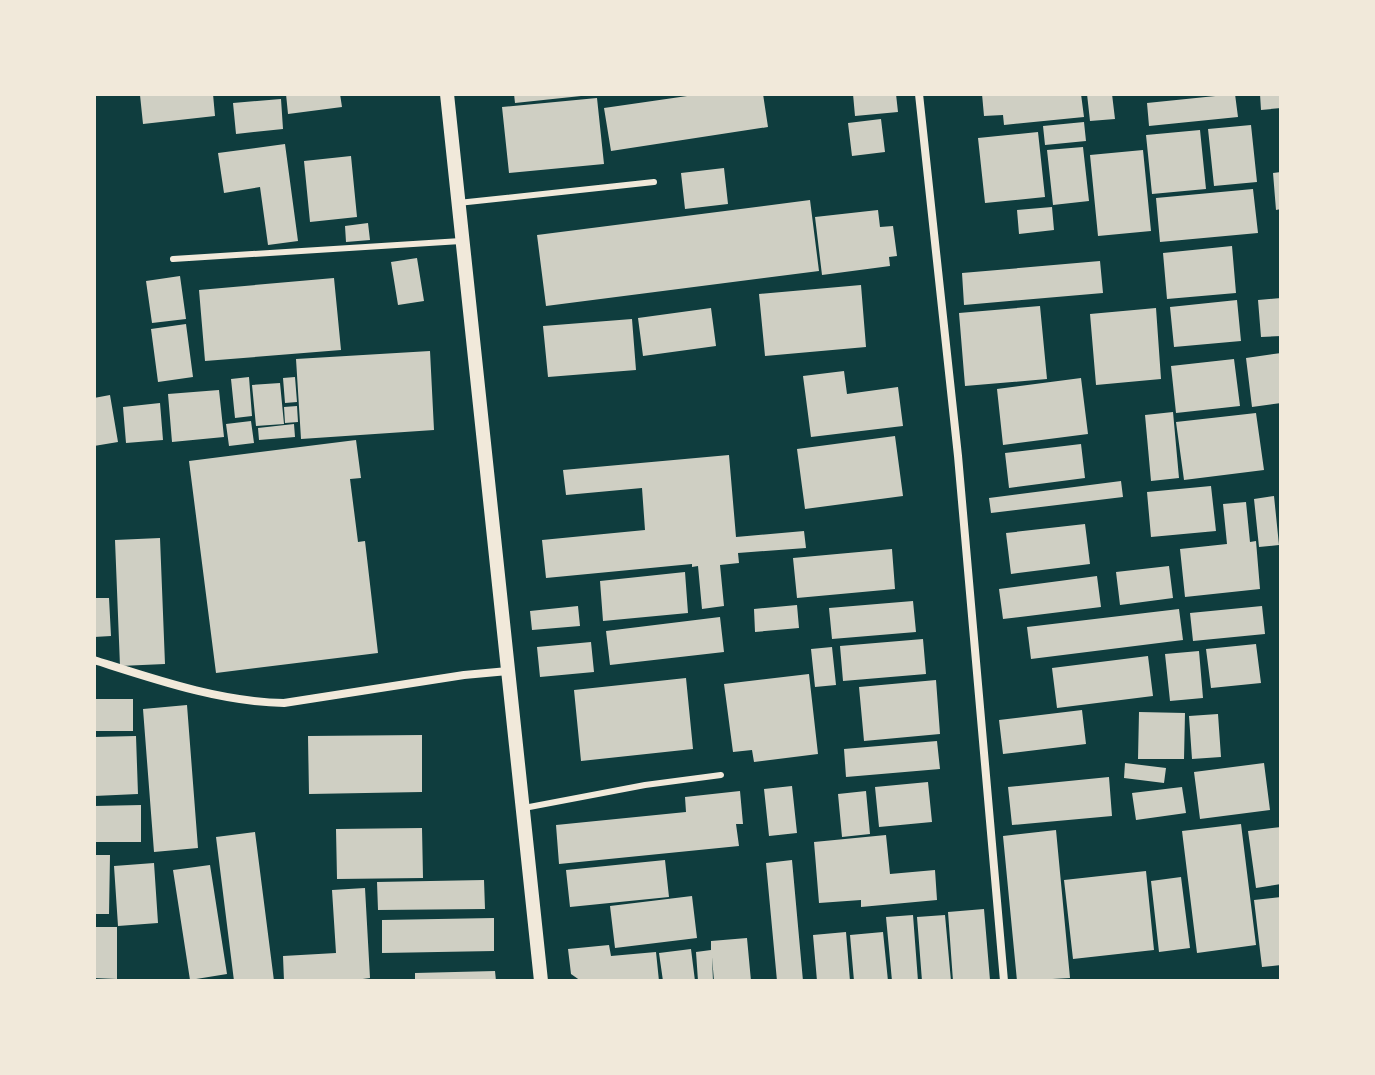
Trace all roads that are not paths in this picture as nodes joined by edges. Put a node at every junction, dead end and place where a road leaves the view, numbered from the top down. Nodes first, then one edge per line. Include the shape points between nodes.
1 (447, 94) edge
2 (919, 94) edge
3 (654, 182) dead end
4 (457, 203) junction
5 (462, 241) junction
6 (173, 259) dead end
7 (94, 660) edge
8 (508, 671) junction
9 (721, 775) dead end
10 (523, 808) junction
11 (541, 981) edge
12 (1004, 981) edge

1 - 4 street
2 - 12 street via 958,456
3 - 4 lane
4 - 5 street
5 - 6 lane
5 - 8 street
7 - 8 street via 261,703
8 - 10 street
9 - 10 lane
10 - 11 street

